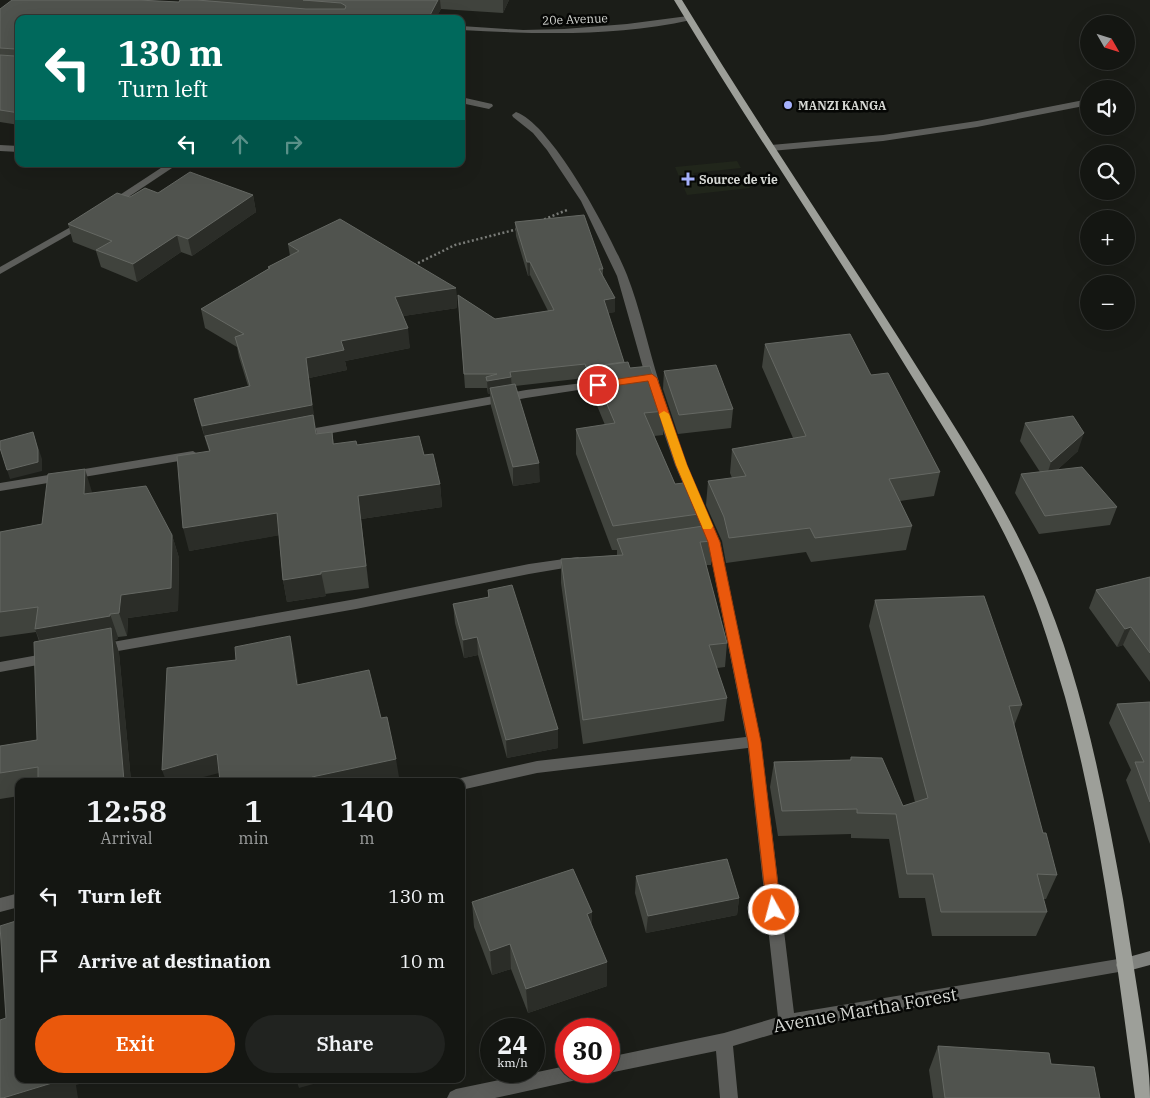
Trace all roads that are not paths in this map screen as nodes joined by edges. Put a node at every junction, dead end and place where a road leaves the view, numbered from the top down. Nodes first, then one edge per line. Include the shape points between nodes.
1 (678, 0) edge
2 (688, 18) junction
3 (465, 28) edge
4 (465, 101) edge
5 (1080, 104) edge
6 (489, 106) dead end
7 (516, 115) dead end
8 (0, 148) edge
9 (771, 148) junction
10 (15, 149) edge
11 (168, 167) edge
12 (0, 270) edge
13 (622, 381) edge
14 (289, 436) edge
15 (204, 453) edge
16 (0, 487) edge
17 (587, 561) edge
18 (90, 651) edge
19 (63, 656) edge
20 (0, 667) edge
21 (754, 742) junction
22 (465, 783) edge
23 (15, 901) edge
24 (0, 905) edge
25 (1150, 958) edge
26 (1124, 964) junction
27 (787, 1022) junction
28 (724, 1041) junction
29 (620, 1063) edge
30 (555, 1077) edge
31 (456, 1098) edge
32 (730, 1098) edge
33 (1144, 1098) edge

1 - 2 main road
2 - 3 street, 20e Avenue via 624,28 524,32
2 - 9 main road
4 - 6 street
5 - 9 street via 883,138
7 - 21 street via 550,148 586,202 622,276 647,378 709,543
8 - 10 street
9 - 26 main road via 996,504 1041,603 1092,777
11 - 12 street via 100,212
13 - 14 street
15 - 16 street
17 - 18 street
19 - 20 street
21 - 22 street via 537,767
21 - 27 street
23 - 24 street
25 - 26 street
26 - 27 street, Avenue Martha Forest
26 - 33 main road
27 - 28 street, Avenue Martha Forest
28 - 29 street, Avenue Martha Forest
28 - 32 street
30 - 31 street

